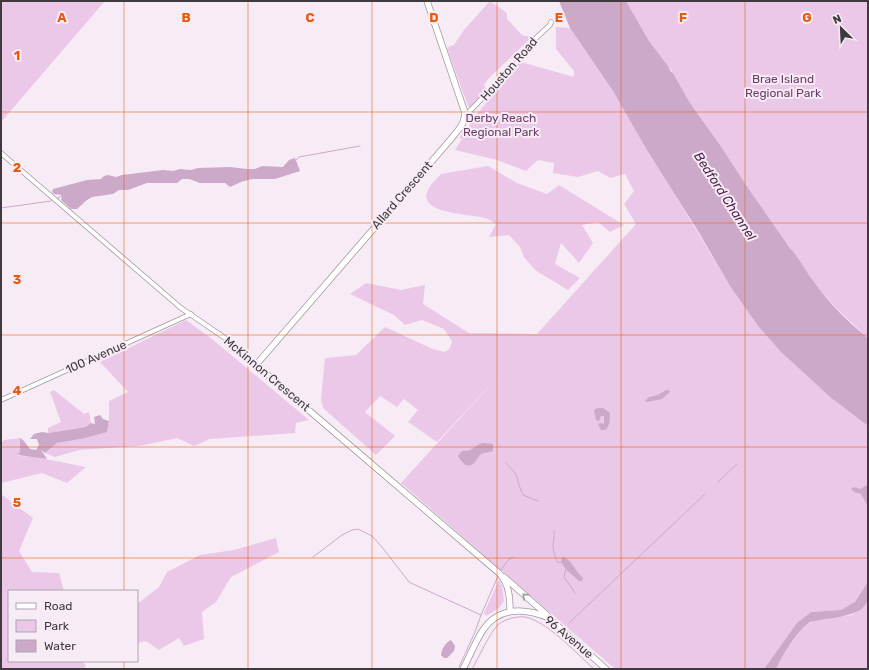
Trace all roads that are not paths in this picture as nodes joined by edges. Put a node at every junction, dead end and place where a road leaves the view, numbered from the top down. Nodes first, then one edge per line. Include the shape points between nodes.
1 (427, 1) edge
2 (551, 22) dead end
3 (466, 116) junction
4 (1, 154) edge
5 (191, 314) junction
6 (256, 364) junction
7 (1, 400) edge
8 (501, 574) junction
9 (510, 611) junction
10 (549, 618) junction
11 (464, 669) edge
12 (606, 669) edge

1 - 3 street
2 - 3 street, Houston Road
3 - 6 street, Allard Crescent via 451,139
4 - 5 street, McKinnon Crescent via 157,288
5 - 6 street, McKinnon Crescent
5 - 7 street, 100 Avenue
6 - 8 street, McKinnon Crescent
8 - 9 street, McKinnon Crescent via 509,592
10 -> 8 street
9 - 10 street, 96 Avenue via 530,611
9 - 11 street, 96 Avenue via 497,617 484,628
10 - 12 street, 96 Avenue

